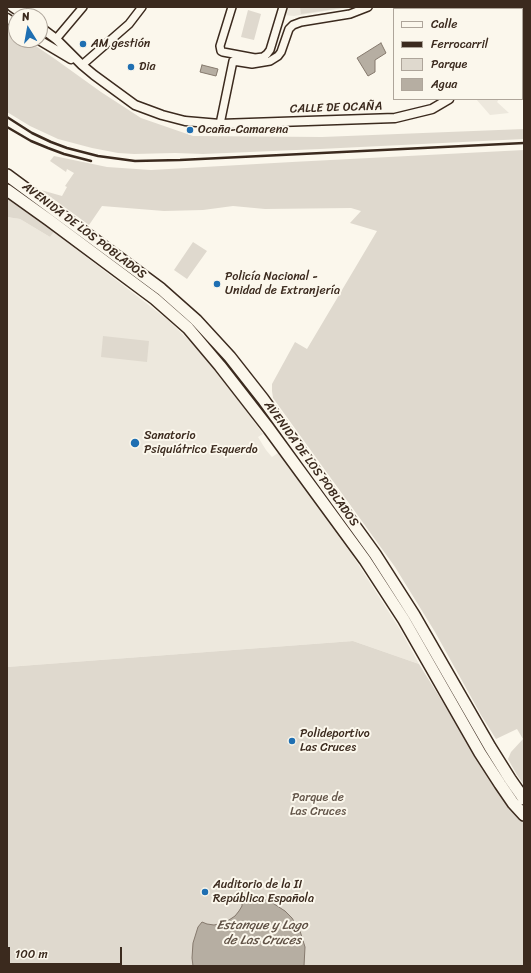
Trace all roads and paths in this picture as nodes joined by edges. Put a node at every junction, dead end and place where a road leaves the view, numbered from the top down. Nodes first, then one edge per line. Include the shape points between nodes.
1 (83, 7) edge
2 (142, 7) edge
3 (232, 7) edge
4 (283, 7) edge
5 (368, 7) edge
6 (48, 33) edge
7 (56, 39) junction
8 (48, 45) edge
9 (251, 61) junction
10 (82, 65) junction
11 (447, 100) edge
12 (220, 124) junction
13 (7, 175) edge
14 (7, 190) edge
15 (524, 799) edge
16 (524, 816) edge

1 - 7 street
2 - 10 street via 129,24
3 - 9 street via 220,46 221,51
4 - 9 street via 270,50 263,57
5 - 9 street via 350,14 293,25 278,56 270,61
6 - 7 street, CALLE DE OCAÑA
7 - 10 street, CALLE DE OCAÑA
8 - 10 street, CALLE DE OCAÑA
9 - 12 street via 233,61
10 - 12 street, CALLE DE OCAÑA via 135,105 184,121
11 - 12 street, CALLE DE OCAÑA via 432,109 395,118
13 - 15 main road, AVENIDA DE LOS POBLADOS via 161,289 196,320 230,357 375,554 414,615 493,752
14 - 16 main road, AVENIDA DE LOS POBLADOS via 154,299 188,328 220,366 365,560 404,620 480,753

